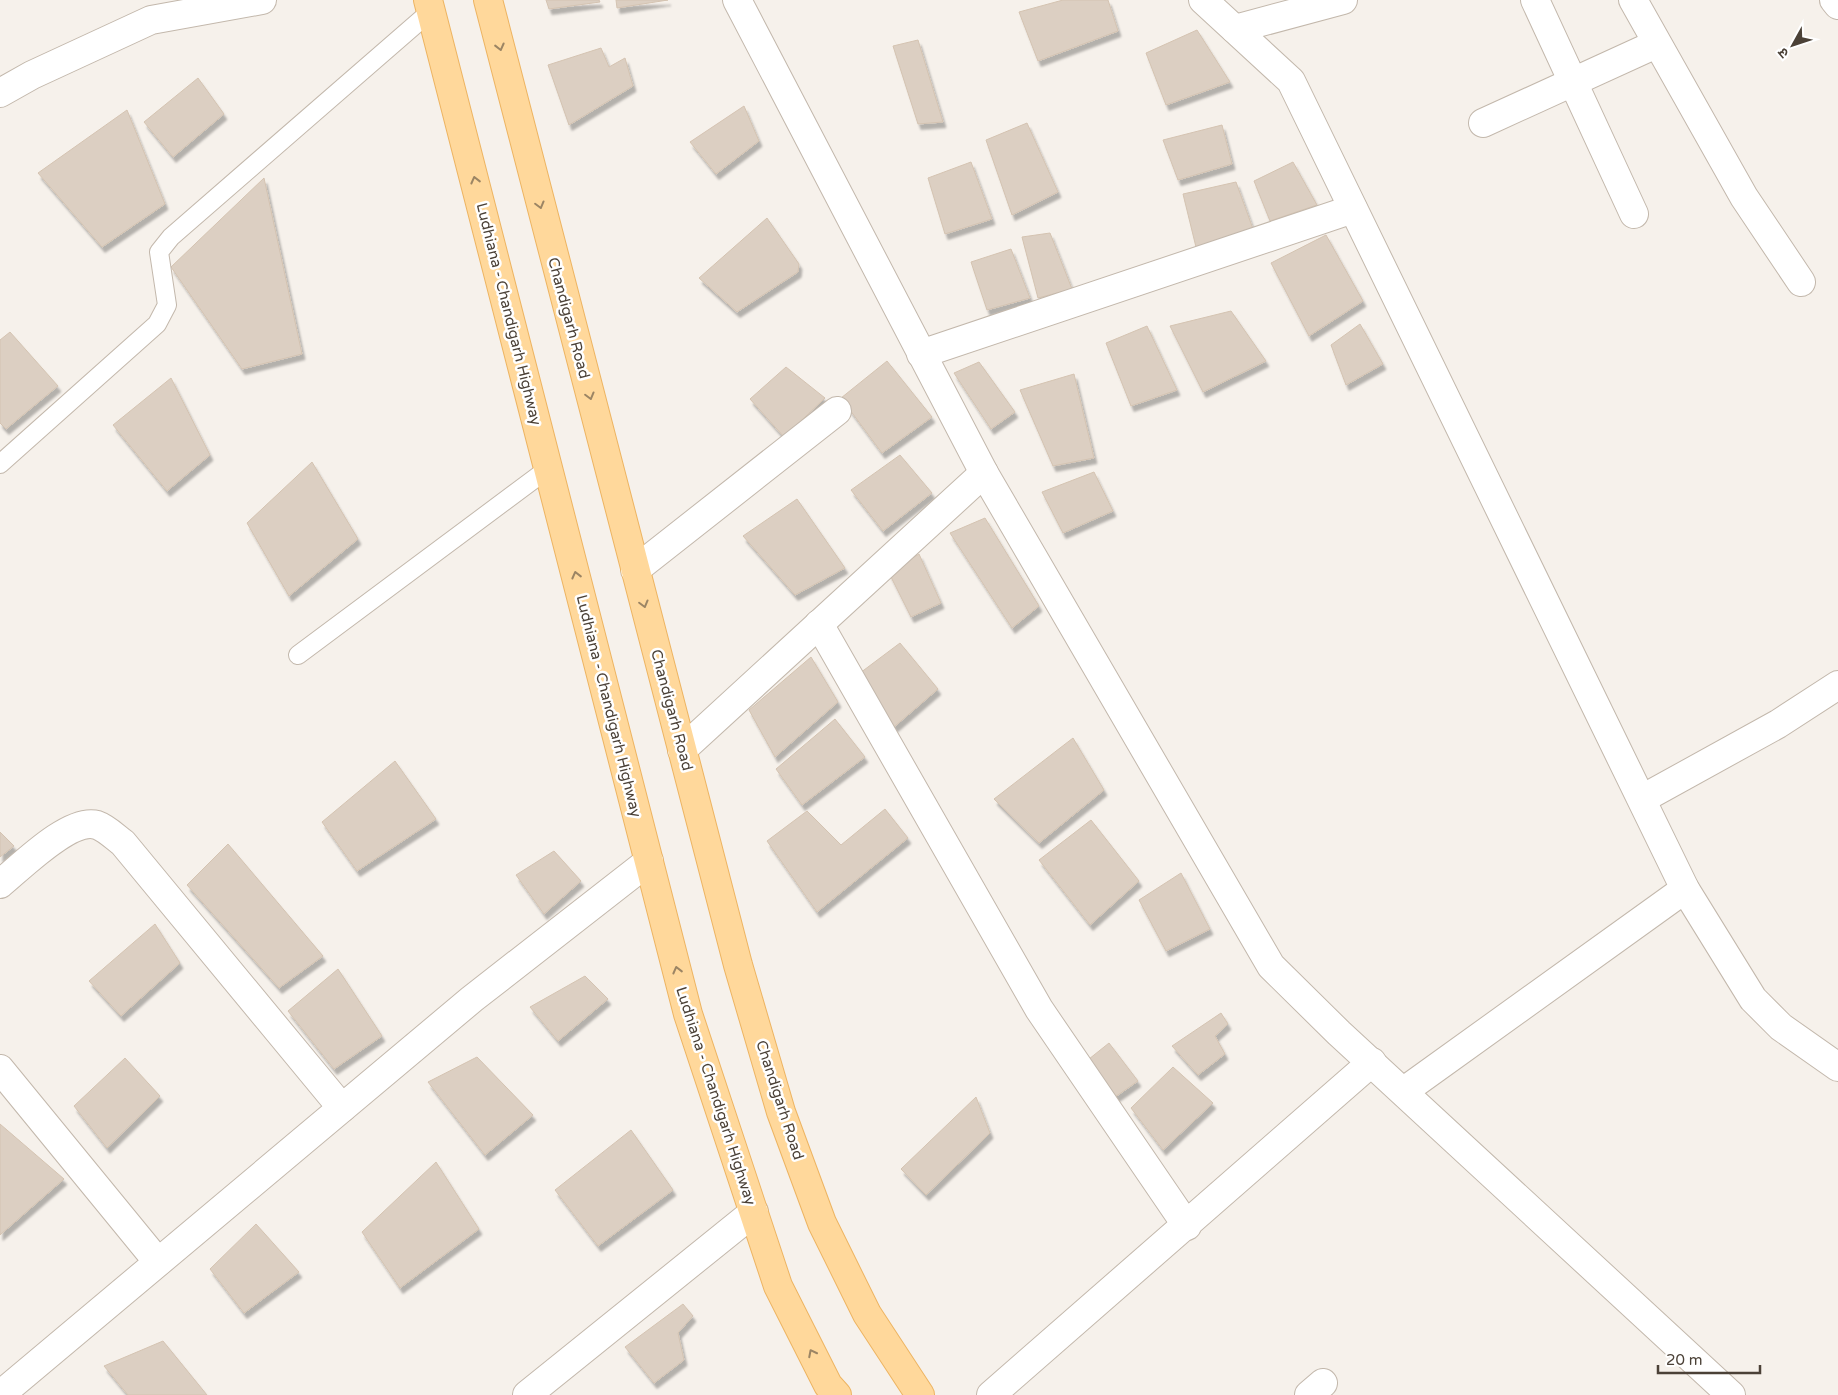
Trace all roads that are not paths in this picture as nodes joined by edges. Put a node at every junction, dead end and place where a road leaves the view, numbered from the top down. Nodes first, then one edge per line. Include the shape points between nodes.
1 (262, 0) edge
2 (488, 0) edge
3 (737, 0) edge
4 (1203, 0) edge
5 (1343, 0) edge
6 (1534, 0) edge
7 (1634, 0) edge
8 (1834, 0) edge
9 (1317, 4) edge
10 (1838, 5) edge
11 (430, 6) edge
12 (1234, 29) junction
13 (1656, 44) junction
14 (1573, 83) junction
15 (0, 93) edge
16 (1483, 123) dead end
17 (1353, 209) junction
18 (1634, 214) dead end
19 (1802, 282) dead end
20 (921, 354) junction
21 (837, 411) dead end
22 (0, 464) edge
23 (548, 468) junction
24 (984, 473) junction
25 (635, 570) junction
26 (819, 624) junction
27 (298, 655) dead end
28 (1838, 686) edge
29 (682, 750) junction
30 (1642, 799) junction
31 (649, 861) junction
32 (0, 884) edge
33 (1685, 889) junction
34 (1372, 1062) junction
35 (1837, 1066) edge
36 (0, 1069) edge
37 (1404, 1091) junction
38 (342, 1108) junction
39 (754, 1212) junction
40 (1187, 1226) junction
41 (158, 1262) junction
42 (827, 1392) edge
43 (0, 1395) edge
44 (527, 1395) edge
45 (920, 1395) edge
46 (991, 1395) edge
47 (1731, 1395) edge

1 - 15 street via 151,20
2 -> 25 main road, Chandigarh Road
3 - 20 street
4 - 12 street
5 - 9 street
6 - 14 street
7 - 13 street
8 - 10 street
9 - 12 street
11 - 22 lane via 171,237 159,252 167,305 156,324
23 -> 11 main road, Ludhiana - Chandigarh Highway
12 - 17 street via 1291,80
13 - 14 street
13 - 19 street via 1744,197
14 - 16 street
14 - 18 street
17 - 20 street
17 - 30 street
20 - 24 street
21 - 25 street
23 - 27 lane
31 -> 23 main road, Ludhiana - Chandigarh Highway
24 - 26 street
24 - 34 street via 1271,966
25 -> 29 main road, Chandigarh Road
26 - 29 street
26 - 40 street via 1039,1009
28 - 30 street via 1778,724
29 - 45 main road, Chandigarh Road via 738,965 788,1130 822,1223 867,1314
30 - 33 street
31 - 38 street via 472,999
39 -> 31 main road, Ludhiana - Chandigarh Highway via 688,1014
32 - 38 street via 57,837 81,824 104,830 123,843
33 - 35 street via 1754,999 1781,1027
33 - 37 street
34 - 37 street
34 - 40 street
36 - 41 street
37 - 47 street
38 - 41 street
42 -> 39 main road, Ludhiana - Chandigarh Highway via 778,1286
39 - 44 street
40 - 46 street
41 - 43 street

